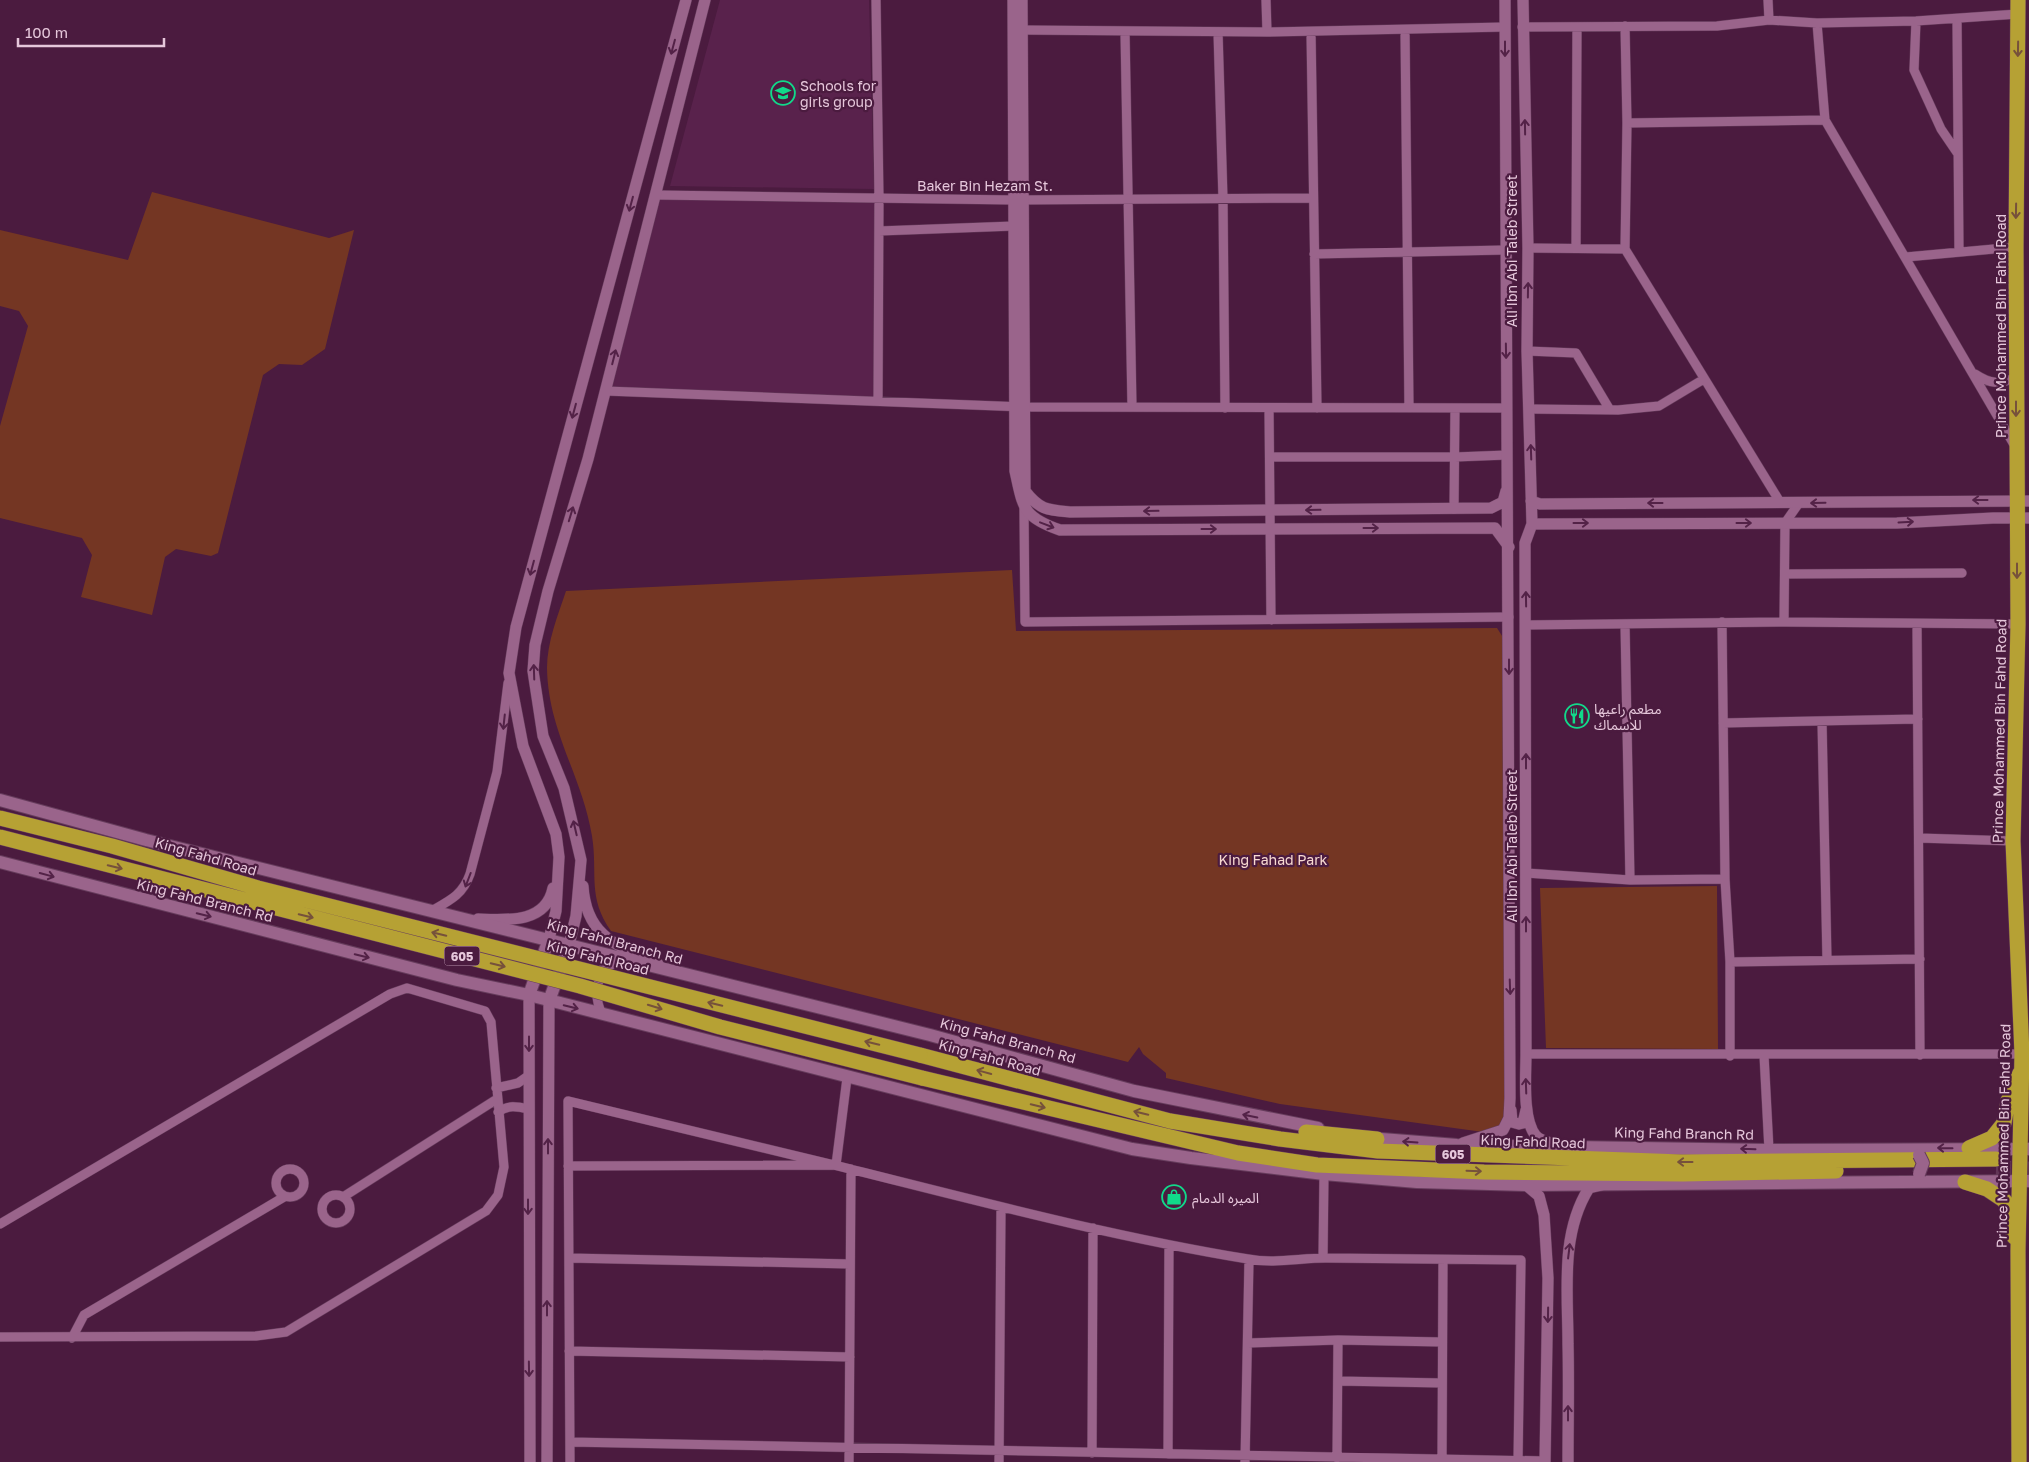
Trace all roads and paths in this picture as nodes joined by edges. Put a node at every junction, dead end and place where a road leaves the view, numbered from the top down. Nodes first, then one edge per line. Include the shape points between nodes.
1 (686, 0) edge
2 (705, 0) edge
3 (876, 0) edge
4 (1013, 0) edge
5 (1022, 0) edge
6 (1266, 0) edge
7 (1505, 0) edge
8 (1523, 0) edge
9 (1768, 0) edge
10 (2018, 7) edge
11 (1957, 19) junction
12 (1769, 20) junction
13 (1916, 21) junction
14 (1817, 23) junction
15 (1625, 26) junction
16 (1505, 27) junction
17 (1522, 27) junction
18 (1577, 27) junction
19 (1022, 30) junction
20 (1405, 30) junction
21 (1125, 32) junction
22 (1218, 32) junction
23 (1267, 32) junction
24 (1311, 32) junction
25 (1825, 120) junction
26 (1627, 123) junction
27 (1958, 154) junction
28 (656, 195) junction
29 (879, 198) junction
30 (1314, 198) junction
31 (1018, 199) junction
32 (1128, 199) junction
33 (1223, 199) junction
34 (1014, 226) junction
35 (879, 231) junction
36 (2016, 246) junction
37 (1528, 248) junction
38 (1576, 248) junction
39 (1625, 249) junction
40 (1505, 250) junction
41 (1959, 251) junction
42 (1407, 253) junction
43 (1314, 254) junction
44 (1906, 257) junction
45 (1527, 351) junction
46 (2016, 377) junction
47 (1704, 379) junction
48 (1982, 383) junction
49 (606, 391) junction
50 (878, 401) junction
51 (1019, 407) junction
52 (1132, 407) junction
53 (1225, 408) junction
54 (1269, 408) junction
55 (1316, 408) junction
56 (1409, 408) junction
57 (1455, 408) junction
58 (1506, 408) junction
59 (1529, 409) junction
60 (1610, 410) junction
61 (2016, 449) junction
62 (1507, 454) junction
63 (1270, 457) junction
64 (1455, 457) junction
65 (1507, 487) junction
66 (2023, 500) edge
67 (1531, 501) junction
68 (1780, 502) junction
69 (1799, 503) junction
70 (1024, 509) junction
71 (1454, 509) junction
72 (1270, 510) junction
73 (2023, 518) edge
74 (1785, 523) junction
75 (1532, 524) junction
76 (1269, 528) junction
77 (1509, 548) junction
78 (1962, 573) dead end
79 (1785, 574) junction
80 (1509, 617) junction
81 (1271, 620) junction
82 (1722, 622) junction
83 (1784, 622) junction
84 (1625, 624) junction
85 (1917, 624) junction
86 (2018, 624) junction
87 (1526, 625) junction
88 (509, 673) junction
89 (1918, 719) junction
90 (1822, 721) junction
91 (1724, 723) junction
92 (0, 800) edge
93 (0, 818) edge
94 (0, 838) edge
95 (1918, 838) junction
96 (2013, 841) junction
97 (559, 857) junction
98 (581, 860) junction
99 (0, 862) edge
100 (1526, 873) junction
101 (1725, 879) junction
102 (1630, 880) junction
103 (434, 910) junction
104 (469, 919) junction
105 (549, 939) junction
106 (569, 945) junction
107 (1920, 959) junction
108 (626, 960) junction
109 (1827, 960) junction
110 (1730, 962) junction
111 (676, 972) junction
112 (529, 996) junction
113 (549, 1001) junction
114 (602, 1014) junction
115 (1526, 1054) junction
116 (2022, 1054) junction
117 (1764, 1055) junction
118 (1920, 1055) junction
119 (1730, 1056) junction
120 (2022, 1070) junction
121 (528, 1076) junction
122 (847, 1078) junction
123 (496, 1088) junction
124 (497, 1099) junction
125 (1527, 1105) junction
126 (1510, 1106) junction
127 (528, 1109) junction
128 (498, 1112) junction
129 (1170, 1121) junction
130 (1117, 1126) junction
131 (1377, 1139) junction
132 (1457, 1145) junction
133 (1566, 1147) junction
134 (1899, 1148) junction
135 (1969, 1148) junction
136 (2025, 1149) edge
137 (1769, 1150) junction
138 (836, 1165) junction
139 (568, 1166) junction
140 (851, 1169) junction
141 (1431, 1170) junction
142 (1323, 1174) junction
143 (1965, 1182) junction
144 (2025, 1182) edge
145 (1609, 1184) junction
146 (1898, 1184) junction
147 (1526, 1185) junction
148 (284, 1196) dead end
149 (343, 1197) dead end
150 (1001, 1208) junction
151 (0, 1224) edge
152 (1093, 1228) junction
153 (1168, 1246) junction
154 (2018, 1251) junction
155 (569, 1258) junction
156 (1323, 1258) junction
157 (1249, 1260) junction
158 (1443, 1260) junction
159 (850, 1264) junction
160 (0, 1338) edge
161 (72, 1338) junction
162 (1338, 1340) junction
163 (1442, 1342) junction
164 (1248, 1343) junction
165 (569, 1351) junction
166 (850, 1357) junction
167 (1338, 1382) junction
168 (1442, 1384) junction
169 (570, 1442) junction
170 (849, 1448) junction
171 (999, 1451) junction
172 (1168, 1454) junction
173 (1095, 1456) edge
174 (1337, 1458) junction
175 (1245, 1459) edge
176 (1442, 1460) junction
177 (530, 1462) edge
178 (546, 1462) edge
179 (570, 1462) edge
180 (849, 1462) edge
181 (999, 1462) edge
182 (1518, 1462) edge
183 (1545, 1462) edge
184 (1568, 1462) edge
185 (2019, 1462) edge

1 -> 88 street via 516,627
2 - 28 street
3 - 29 street
4 - 31 street
5 - 19 street
6 - 23 street
7 - 16 street, Ali Ibn Abi Taleb Street
8 - 17 street, Ali Ibn Abi Taleb Street
9 - 12 street
10 - 11 street
10 -> 36 highway, Prince Mohammed Bin Fahd Road
11 - 13 street
11 - 27 street
12 - 14 street
12 - 15 street via 1718,26
13 - 14 street
13 - 27 street via 1914,70 1941,130
14 - 25 street
15 - 18 street
15 - 26 street
16 - 20 street
16 -> 40 street, Ali Ibn Abi Taleb Street
17 - 18 street
37 -> 17 street, Ali Ibn Abi Taleb Street
18 - 38 street
19 - 21 street
19 - 31 street
20 - 24 street
20 - 42 street
21 - 22 street
21 - 32 street
22 - 23 street
22 - 33 street
23 - 24 street
24 - 30 street
25 - 26 street
25 - 44 street
26 - 39 street
27 - 41 street
28 - 29 street, Baker Bin Hezam St.
49 -> 28 street
29 - 31 street, Baker Bin Hezam St.
29 - 35 street
30 - 33 street, Baker Bin Hezam St.
30 - 43 street
31 - 32 street, Baker Bin Hezam St.
31 - 34 street
31 - 51 street
32 - 33 street, Baker Bin Hezam St.
32 - 52 street
33 - 53 street
34 - 35 street
34 - 51 street
35 - 50 street
36 - 41 street
36 - 46 highway, Prince Mohammed Bin Fahd Road
37 - 38 street
45 -> 37 street, Ali Ibn Abi Taleb Street
38 - 39 street
39 - 47 street
40 - 42 street
40 -> 58 street, Ali Ibn Abi Taleb Street
41 - 44 street
42 - 43 street
42 - 56 street
43 - 55 street
44 - 48 street via 1972,372
45 - 59 street, Ali Ibn Abi Taleb Street
45 - 60 street via 1576,353
46 - 48 street via 2004,383
46 -> 61 highway, Prince Mohammed Bin Fahd Road
47 - 60 street via 1659,406
47 - 68 street
48 - 61 street
49 - 50 street
98 -> 49 street via 564,788 543,736 533,671 535,645 548,591
50 - 51 street
51 - 52 street
51 - 70 street via 1015,471
72 -> 51 street via 1070,512 1036,506 1025,491
52 - 53 street
53 - 54 street
54 - 55 street
54 - 63 street
55 - 56 street
56 - 57 street
57 - 58 street
57 - 64 street
58 - 62 street, Ali Ibn Abi Taleb Street
59 - 60 street
67 -> 59 street, Ali Ibn Abi Taleb Street
61 - 66 highway, Prince Mohammed Bin Fahd Road
62 - 64 street
62 - 65 street, Ali Ibn Abi Taleb Street
63 - 64 street
63 - 72 street
64 - 71 street
65 - 71 street via 1502,502 1491,508
65 - 77 street, Ali Ibn Abi Taleb Street
66 -> 69 street
66 - 73 highway, Prince Mohammed Bin Fahd Road
68 -> 67 street via 1540,504
67 - 75 street, Ali Ibn Abi Taleb Street
68 - 69 street
69 - 74 street
70 -> 76 street via 1041,524 1060,530
70 - 81 street via 1025,622
71 -> 72 street
72 - 76 street
74 -> 73 street
73 -> 86 highway, Prince Mohammed Bin Fahd Road
75 -> 74 street
74 - 79 street
87 -> 75 street, Ali Ibn Abi Taleb Street via 1525,543
76 -> 77 street via 1494,528
76 - 81 street
77 - 80 street, Ali Ibn Abi Taleb Street
78 - 79 street
79 - 83 street
80 - 81 street
80 -> 126 street, Ali Ibn Abi Taleb Street
82 - 83 street
82 - 84 street
82 - 91 street
83 - 85 street
84 - 87 street
84 - 102 street
85 - 86 street
85 - 89 street
86 - 96 highway, Prince Mohammed Bin Fahd Road
100 -> 87 street, Ali Ibn Abi Taleb Street
88 - 97 street via 523,746 556,834
88 -> 103 street via 497,772 466,887 455,898
89 - 90 street
89 - 95 street
90 - 91 street
90 - 109 street
91 - 101 street
92 - 103 main road, King Fahd Branch Rd via 146,840
129 -> 93 highway, King Fahd Road / 605, bridge via 258,888
94 -> 130 highway, King Fahd Road / 605, bridge via 580,986 720,1027
95 - 96 street
95 - 107 street
96 - 116 highway, Prince Mohammed Bin Fahd Road
97 - 104 street via 551,897 543,909 516,921
97 - 105 street via 556,911
98 - 106 street via 576,916
98 - 111 street via 587,906 602,934 612,943
99 -> 112 main road, King Fahd Branch Rd
100 - 102 street
115 -> 100 street, Ali Ibn Abi Taleb Street
101 - 102 street
101 - 110 street
103 - 104 main road, King Fahd Branch Rd
104 - 105 main road, King Fahd Branch Rd
105 - 106 main road, King Fahd Branch Rd
105 - 112 main road
106 - 108 main road, King Fahd Branch Rd
106 - 113 main road
107 - 109 street
107 - 118 street
108 - 111 main road, King Fahd Branch Rd
108 - 114 street via 604,968 598,982 596,1001
109 - 110 street
110 - 119 street
131 -> 111 main road, King Fahd Branch Rd via 1134,1091 930,1035
112 - 113 main road, King Fahd Branch Rd
112 -> 121 street
113 -> 114 main road, King Fahd Branch Rd
178 -> 113 street
114 - 122 main road, King Fahd Branch Rd
115 - 119 street
125 -> 115 street, Ali Ibn Abi Taleb Street
116 - 118 street
116 - 120 highway, Prince Mohammed Bin Fahd Road
117 - 118 street
117 - 119 street
117 - 137 street
120 - 135 highway via 2008,1101 2004,1123 1992,1138
120 - 136 highway, Prince Mohammed Bin Fahd Road
121 - 123 street via 513,1086
121 - 127 street
122 - 138 street
122 - 142 main road, King Fahd Branch Rd via 1132,1149
123 - 124 street
123 - 151 street via 491,1022 485,1011 406,988 356,1013
124 - 128 street
124 - 149 street
125 - 126 street via 1523,1123 1519,1124 1512,1122
125 - 133 street, Ali Ibn Abi Taleb Street via 1536,1136
126 - 132 street, Ali Ibn Abi Taleb Street via 1503,1130
127 - 128 street via 505,1107
127 -> 177 street
128 - 161 street via 504,1167 498,1195 486,1211 286,1332 256,1336
129 - 131 highway
141 -> 129 highway, King Fahd Road / 605 via 1683,1174 1996,1164 1682,1162 1378,1151
130 - 141 highway, King Fahd Road / 605 via 1238,1153 1317,1165
130 - 142 highway via 1224,1159
132 -> 131 main road, King Fahd Branch Rd
132 - 133 main road, King Fahd Branch Rd
137 -> 133 main road, King Fahd Branch Rd
135 -> 134 main road, King Fahd Branch Rd
134 - 137 main road, King Fahd Branch Rd
134 - 146 main road, bridge via 1919,1155 1923,1168 1919,1174
135 - 136 main road, King Fahd Branch Rd
136 - 144 highway, Prince Mohammed Bin Fahd Road
138 - 139 street
138 - 139 street via 568,1101
138 - 140 street
139 - 155 street
140 - 150 street
140 - 159 street
141 - 142 highway
142 - 147 main road, King Fahd Branch Rd via 1417,1182
142 - 156 street
143 - 144 main road, King Fahd Branch Rd
143 - 146 main road, King Fahd Branch Rd
143 - 154 highway via 1987,1189 2005,1202
144 - 154 highway, Prince Mohammed Bin Fahd Road
145 - 146 main road, King Fahd Branch Rd
145 - 147 main road, King Fahd Branch Rd
184 -> 145 street via 1568,1266 1572,1227 1580,1203 1590,1188
147 -> 183 street via 1539,1196 1544,1215 1548,1278
148 - 161 street via 84,1315
150 - 152 street
150 - 171 street
152 - 153 street
152 - 173 street
153 - 157 street
153 - 172 street
154 - 185 highway, Prince Mohammed Bin Fahd Road
155 - 159 street
155 - 165 street
156 - 157 street
156 - 158 street
157 - 164 street
158 - 163 street
158 - 182 street via 1521,1260
159 - 166 street
160 - 161 street
162 - 163 street
162 - 164 street
162 - 167 street
163 - 168 street
164 - 175 street
165 - 166 street
165 - 169 street
166 - 170 street
167 - 168 street
167 - 174 street
168 - 176 street
169 - 170 street
169 - 179 street
170 - 171 street
170 - 180 street
171 - 173 street
171 - 181 street
172 - 173 street
172 - 175 street
174 - 175 street
174 - 176 street
176 - 182 street
182 - 183 street

